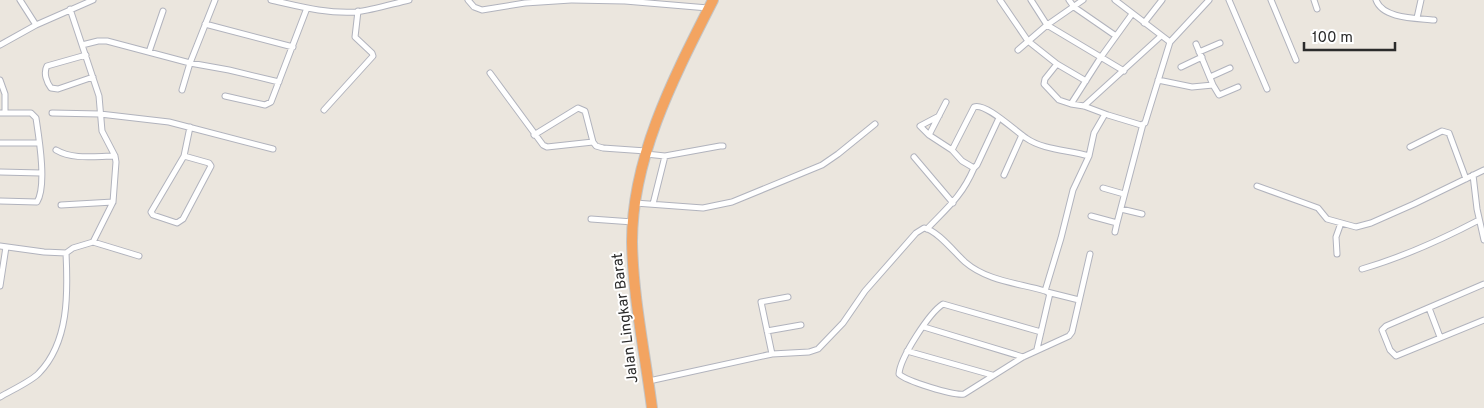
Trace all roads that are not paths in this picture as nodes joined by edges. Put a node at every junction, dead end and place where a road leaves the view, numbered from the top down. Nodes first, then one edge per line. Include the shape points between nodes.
1 (20, 0) edge
2 (93, 0) edge
3 (215, 0) edge
4 (270, 0) edge
5 (409, 0) edge
6 (468, 0) edge
7 (571, 0) edge
8 (1000, 0) edge
9 (1032, 0) edge
10 (1069, 0) edge
11 (1083, 0) edge
12 (1115, 0) edge
13 (1162, 0) edge
14 (1209, 0) edge
15 (1229, 0) edge
16 (1271, 0) edge
17 (1314, 0) edge
18 (1376, 0) edge
19 (1421, 0) edge
20 (513, 2) edge
21 (654, 2) edge
22 (711, 4) edge
23 (1074, 7) junction
24 (307, 8) junction
25 (70, 9) junction
26 (1317, 9) dead end
27 (163, 11) dead end
28 (358, 11) junction
29 (1132, 14) junction
30 (1417, 18) junction
31 (1434, 20) dead end
32 (1144, 23) junction
33 (205, 24) junction
34 (1047, 24) junction
35 (36, 25) junction
36 (1116, 36) junction
37 (1161, 36) junction
38 (1028, 40) junction
39 (1170, 42) junction
40 (1220, 43) dead end
41 (1196, 44) dead end
42 (0, 45) edge
43 (82, 45) junction
44 (293, 47) junction
45 (1018, 50) dead end
46 (149, 52) junction
47 (1200, 54) junction
48 (86, 55) junction
49 (1100, 57) junction
50 (1296, 60) dead end
51 (190, 63) junction
52 (1058, 64) junction
53 (1181, 67) dead end
54 (1230, 68) dead end
55 (1124, 71) junction
56 (490, 73) dead end
57 (94, 77) junction
58 (1210, 77) junction
59 (0, 80) edge
60 (1158, 80) junction
61 (1086, 81) junction
62 (279, 82) junction
63 (1213, 85) junction
64 (1238, 87) dead end
65 (1267, 89) dead end
66 (182, 90) dead end
67 (225, 96) dead end
68 (946, 102) dead end
69 (1071, 104) junction
70 (1084, 106) junction
71 (324, 110) dead end
72 (3, 113) edge
73 (52, 113) dead end
74 (100, 114) junction
75 (1105, 114) junction
76 (939, 116) junction
77 (999, 118) junction
78 (875, 124) dead end
79 (1143, 124) junction
80 (190, 128) junction
81 (534, 135) junction
82 (929, 135) junction
83 (1022, 135) junction
84 (593, 142) junction
85 (0, 143) edge
86 (39, 143) junction
87 (723, 146) dead end
88 (1410, 147) dead end
89 (273, 149) dead end
90 (56, 150) dead end
91 (952, 150) junction
92 (646, 153) junction
93 (115, 156) junction
94 (184, 156) junction
95 (664, 156) junction
96 (1089, 156) junction
97 (914, 157) dead end
98 (974, 168) junction
99 (1484, 170) edge
100 (0, 172) edge
101 (41, 173) junction
102 (1004, 175) dead end
103 (1474, 175) junction
104 (1466, 179) junction
105 (1257, 186) dead end
106 (1103, 188) dead end
107 (1124, 194) junction
108 (0, 201) edge
109 (113, 202) junction
110 (635, 203) junction
111 (953, 203) junction
112 (653, 204) junction
113 (61, 205) dead end
114 (1120, 209) junction
115 (1142, 214) dead end
116 (1091, 216) dead end
117 (591, 220) dead end
118 (1479, 220) junction
119 (633, 222) junction
120 (1117, 222) junction
121 (1342, 223) junction
122 (927, 229) junction
123 (1115, 232) dead end
124 (1484, 240) edge
125 (93, 242) junction
126 (0, 246) edge
127 (6, 247) junction
128 (66, 253) junction
129 (1090, 254) dead end
130 (1337, 254) dead end
131 (139, 256) dead end
132 (1362, 269) dead end
133 (1484, 284) edge
134 (0, 286) edge
135 (1047, 292) junction
136 (788, 297) dead end
137 (1079, 300) junction
138 (1429, 308) junction
139 (1484, 320) edge
140 (801, 325) dead end
141 (924, 327) junction
142 (767, 332) junction
143 (1041, 332) junction
144 (1440, 337) junction
145 (1037, 349) junction
146 (907, 351) junction
147 (772, 354) junction
148 (1023, 357) junction
149 (992, 375) junction
150 (648, 382) junction
151 (0, 397) edge
152 (652, 408) edge

1 - 35 street
2 - 25 street
3 - 33 street
4 - 24 street
5 - 28 street
6 - 20 street via 478,10
7 - 20 street
7 - 21 street
8 - 38 street
9 - 34 street
10 - 23 street
11 - 23 street
12 - 29 street
13 - 32 street
14 - 39 street
15 - 65 street
16 - 50 street
17 - 26 street
18 - 30 street via 1384,11
19 - 30 street
21 - 22 street
22 - 92 highway, Jalan Lingkar Barat via 663,106
23 - 34 street
23 - 36 street
24 - 28 street via 331,12
24 - 44 street
25 - 35 street
25 - 43 street
27 - 46 street
28 - 71 street via 355,36 373,56
29 - 32 street
29 - 36 street
30 - 31 street
32 - 37 street
33 - 44 street
33 - 51 street
34 - 38 street
34 - 49 street
35 - 42 street
36 - 49 street
37 - 39 street
37 - 55 street
38 - 45 street
38 - 52 street
39 - 60 street
40 - 47 street
41 - 47 street
43 - 46 street via 102,40
43 - 48 street
44 - 62 street
46 - 51 street
47 - 53 street
47 - 58 street
48 - 57 street
48 - 57 street via 47,66 45,73 49,85 58,89
49 - 55 street
49 - 61 street
51 - 62 street
51 - 66 street
52 - 61 street
52 - 69 street via 1044,84 1059,100
54 - 58 street
55 - 70 street
56 - 81 street
57 - 74 street
58 - 63 street
59 - 72 street via 5,94
60 - 63 street via 1192,87
60 - 79 street
61 - 69 street
62 - 67 street via 273,100 265,105
63 - 64 street via 1219,95
68 - 76 street
69 - 70 street
70 - 75 street
72 - 86 street via 35,115
73 - 74 street
74 - 80 street via 169,122
74 - 93 street via 102,131
75 - 79 street
75 - 96 street via 1094,134
76 - 82 street
76 - 82 street via 920,126
77 - 83 street
77 - 91 street via 981,106 974,107
77 - 98 street
78 - 112 street via 822,165 749,196 703,208
79 - 107 street
80 - 89 street
80 - 94 street
81 - 84 street via 547,147
81 - 84 street via 578,108 586,111
82 - 91 street
83 - 96 street via 1042,145
83 - 102 street
84 - 92 street via 603,148
85 - 86 street
86 - 101 street
87 - 95 street
88 - 104 street via 1445,131 1452,140
90 - 93 street via 68,156
91 - 98 street
92 - 95 street
92 - 110 highway, Jalan Lingkar Barat
93 - 109 street
94 - 94 street via 151,212 177,223 183,219 211,166
95 - 112 street
96 - 135 street via 1073,190
97 - 111 street
98 - 111 street via 968,183
99 - 103 street
100 - 101 street
101 - 108 street via 37,202
103 - 104 street
103 - 118 street
104 - 121 street via 1371,223 1356,227
105 - 121 street via 1318,208 1327,219
106 - 107 street
107 - 114 street
109 - 113 street
109 - 125 street
110 - 112 street
110 - 119 highway, Jalan Lingkar Barat
111 - 122 street
114 - 115 street
114 - 120 street
116 - 120 street
117 - 119 street
118 - 124 street
118 - 132 street via 1391,260
119 - 150 highway, Jalan Lingkar Barat via 633,271
120 - 123 street
121 - 130 street via 1336,237
122 - 135 street via 982,274
122 - 147 street via 916,233 821,348 809,352
125 - 128 street
125 - 131 street
126 - 127 street
127 - 128 street
127 - 134 street
128 - 151 street via 67,304 56,346 38,374
129 - 137 street
133 - 138 street
135 - 137 street
135 - 143 street
136 - 142 street via 761,302
137 - 145 street via 1070,334
138 - 144 street
138 - 144 street via 1382,330 1396,356
139 - 144 street
140 - 142 street
141 - 143 street via 943,304
141 - 146 street
141 - 148 street
142 - 147 street
143 - 145 street
145 - 148 street
146 - 149 street
146 - 149 street via 899,372 901,376 952,393 964,394
147 - 150 street
148 - 149 street
150 - 152 highway, Jalan Lingkar Barat

